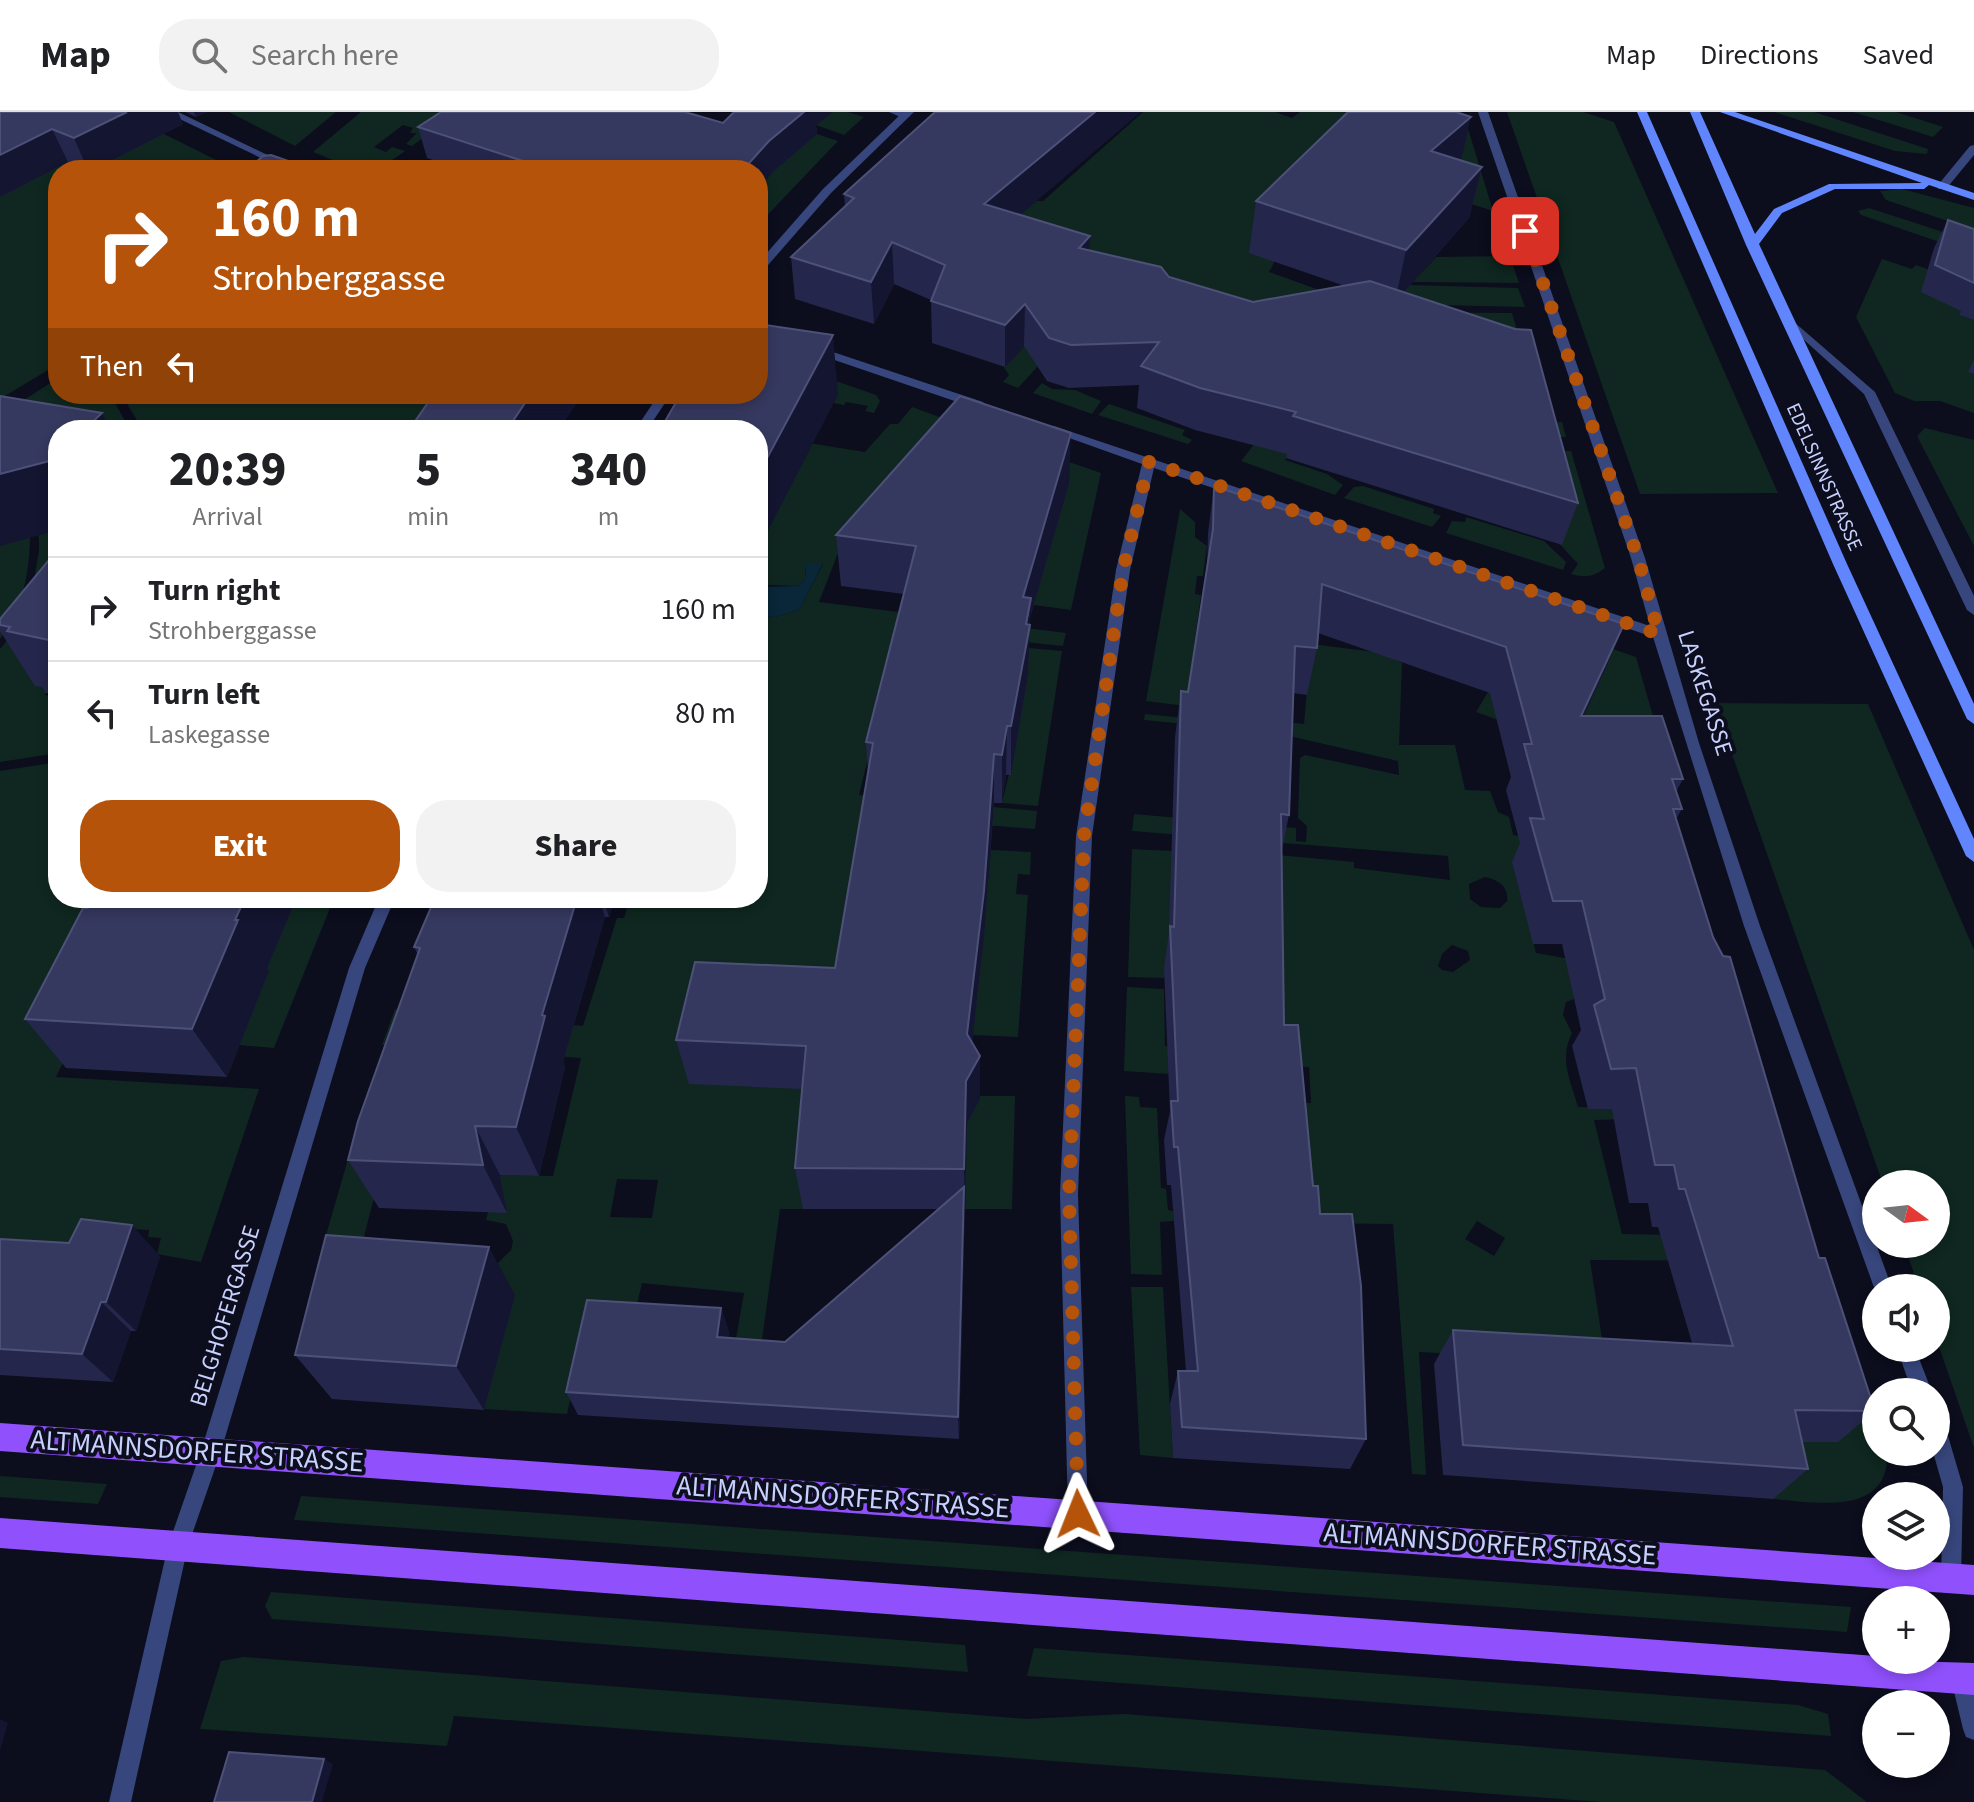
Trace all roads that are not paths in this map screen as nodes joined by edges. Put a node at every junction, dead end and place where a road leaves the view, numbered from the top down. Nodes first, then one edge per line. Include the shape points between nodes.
1 (170, 112) edge
2 (1483, 112) edge
3 (1642, 112) edge
4 (1695, 112) edge
5 (1725, 112) edge
6 (903, 113) edge
7 (1974, 148) edge
8 (273, 160) edge
9 (1942, 187) junction
10 (1974, 197) edge
11 (1752, 245) junction
12 (768, 259) edge
13 (1786, 318) junction
14 (803, 346) edge
15 (999, 412) edge
16 (1044, 427) edge
17 (1149, 462) junction
18 (1974, 610) edge
19 (1659, 634) junction
20 (1974, 719) edge
21 (1974, 856) edge
22 (383, 908) edge
23 (1878, 1274) edge
24 (0, 1437) edge
25 (211, 1451) junction
26 (1947, 1466) edge
27 (1078, 1514) junction
28 (3, 1536) edge
29 (178, 1546) junction
30 (1963, 1579) edge
31 (1968, 1679) edge
32 (1974, 1729) edge
33 (120, 1802) edge

1 - 8 street
2 - 19 street, LASKEGASSE via 1638,558
3 - 21 main road, EDELSINNSTRASSE
4 - 11 main road, EDELSINNSTRASSE
5 - 9 main road
6 - 12 street
7 - 9 street
9 - 10 main road
9 - 11 main road via 1833,186 1778,211
11 - 13 main road, EDELSINNSTRASSE
13 - 18 street, EDELSINNSTRASSE via 1869,392
13 - 20 main road, EDELSINNSTRASSE
14 - 15 street
16 - 17 street
17 - 19 street
17 - 27 street via 1123,570 1084,836 1069,1194
19 - 23 street, LASKEGASSE via 1784,1022
22 - 25 street, BELGHOFERGASSE via 357,968
24 - 25 main road, ALTMANNSDORFER STRASSE
25 - 27 main road, ALTMANNSDORFER STRASSE
25 - 29 street, BELGHOFERGASSE
26 - 30 street
27 - 30 main road, ALTMANNSDORFER STRASSE
28 - 29 main road
29 - 31 main road
29 - 33 street, BELGHOFERGASSE
31 - 32 street

